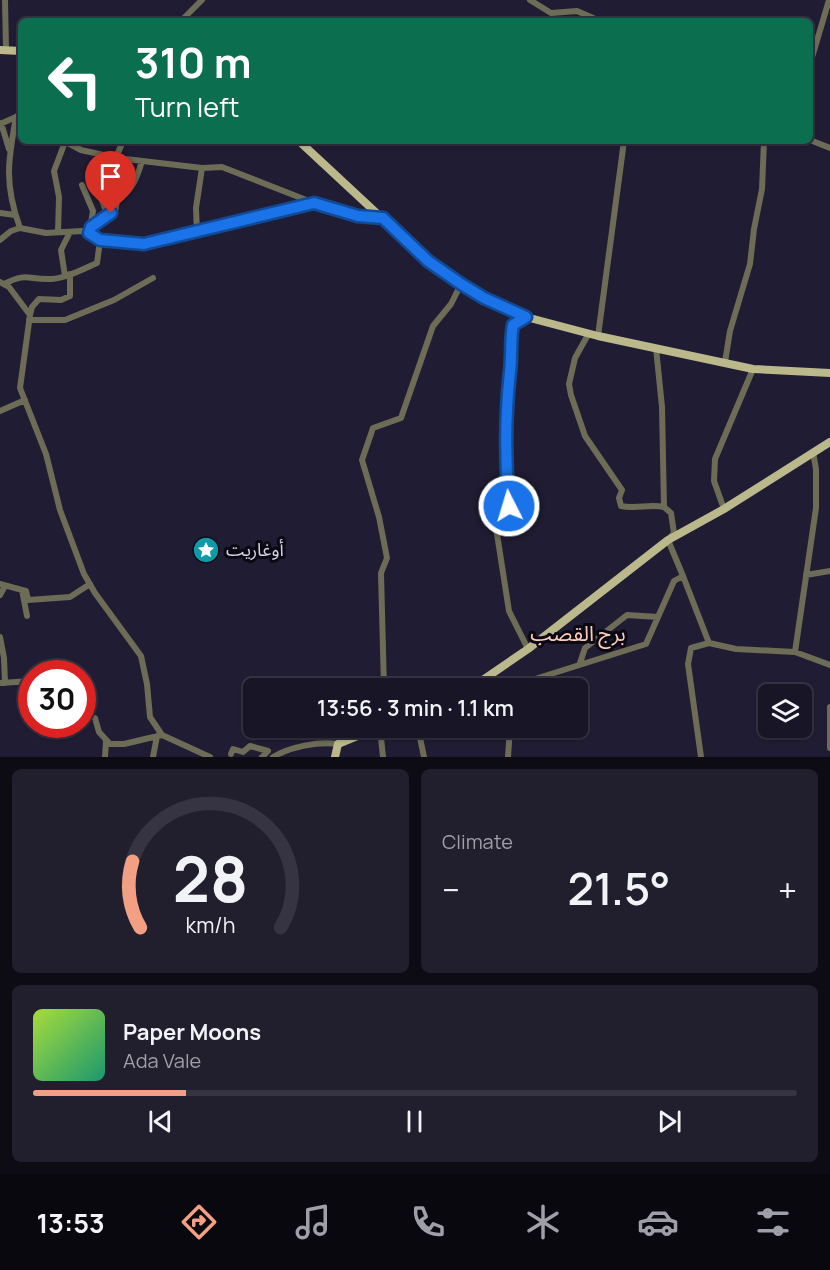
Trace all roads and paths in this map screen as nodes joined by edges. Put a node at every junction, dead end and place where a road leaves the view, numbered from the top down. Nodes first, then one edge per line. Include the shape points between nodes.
1 (5, 0) edge
2 (202, 0) edge
3 (530, 0) edge
4 (829, 0) edge
5 (184, 18) edge
6 (593, 18) edge
7 (3, 50) edge
8 (18, 52) edge
9 (813, 54) edge
10 (18, 115) edge
11 (18, 119) edge
12 (1, 123) edge
13 (813, 141) edge
14 (64, 144) edge
15 (70, 144) edge
16 (122, 144) edge
17 (302, 144) edge
18 (624, 144) edge
19 (764, 144) edge
20 (830, 148) edge
21 (10, 153) junction
22 (117, 158) junction
23 (142, 161) junction
24 (202, 168) junction
25 (82, 185) dead end
26 (314, 203) junction
27 (0, 213) edge
28 (15, 216) junction
29 (108, 216) junction
30 (383, 218) junction
31 (20, 228) junction
32 (90, 230) junction
33 (58, 232) junction
34 (70, 232) junction
35 (197, 233) junction
36 (0, 240) edge
37 (100, 240) junction
38 (68, 275) junction
39 (153, 278) dead end
40 (2, 283) edge
41 (461, 284) junction
42 (29, 317) junction
43 (526, 317) junction
44 (593, 335) junction
45 (656, 348) junction
46 (725, 362) junction
47 (753, 369) junction
48 (830, 374) edge
49 (25, 400) junction
50 (0, 411) edge
51 (830, 442) edge
52 (813, 452) junction
53 (664, 507) junction
54 (724, 509) junction
55 (668, 540) junction
56 (830, 572) edge
57 (806, 575) junction
58 (683, 576) junction
59 (90, 584) junction
60 (3, 585) edge
61 (22, 590) junction
62 (0, 595) edge
63 (28, 600) junction
64 (658, 617) junction
65 (0, 637) edge
66 (709, 643) junction
67 (528, 649) junction
68 (795, 652) junction
69 (580, 663) junction
70 (830, 665) edge
71 (384, 678) edge
72 (488, 678) edge
73 (538, 678) edge
74 (18, 682) edge
75 (2, 683) edge
76 (830, 707) edge
77 (96, 722) edge
78 (159, 736) junction
79 (353, 738) edge
80 (380, 738) edge
81 (420, 738) edge
82 (509, 738) edge
83 (106, 741) junction
84 (338, 744) junction
85 (830, 748) edge
86 (231, 754) dead end
87 (105, 757) edge
88 (153, 757) edge
89 (210, 757) edge
90 (262, 757) edge
91 (273, 757) edge
92 (335, 757) edge
93 (383, 757) edge
94 (424, 757) edge
95 (508, 757) edge
96 (701, 757) edge

1 - 7 street
2 - 5 street
3 - 6 street via 551,13 577,11
4 - 9 street
7 - 8 main road
10 - 12 street
11 - 21 street
12 - 21 street
13 - 20 street
14 - 33 street via 54,171 59,197
15 - 22 street
16 - 22 street
17 - 30 main road
18 - 44 street
19 - 46 street via 762,189 750,264
21 - 28 street via 8,175
22 - 23 street
22 - 29 street via 100,195
23 - 24 street
23 - 29 street via 127,194
24 - 26 street via 222,167
24 - 35 street
25 - 32 street via 93,211
26 - 30 street via 358,216
26 - 35 street
27 - 28 street
28 - 31 street
29 - 32 street
30 - 41 main road via 428,261
31 - 33 street
31 - 36 street
32 - 34 street
32 - 37 street
33 - 34 street
34 - 38 street via 61,250
35 - 37 street via 144,244
37 - 38 street via 97,263
38 - 40 street via 52,279 24,276
38 - 42 street via 70,296 61,300 39,299
39 - 42 street via 114,300 65,320
40 - 42 street
41 - 43 main road
41 - 71 street via 433,326 401,418 373,428 362,460 387,558 381,573
42 - 49 street via 20,379
43 - 44 main road
43 - 67 street via 513,325 511,338 505,426 509,506 495,521 509,611
44 - 45 main road
44 - 53 street via 575,358 569,384 585,436 622,490 621,506
45 - 46 main road
45 - 53 street via 662,407
46 - 47 main road
47 - 48 main road
47 - 54 street via 715,459 714,481
49 - 50 street
49 - 59 street via 46,454 60,510
51 - 52 main road
52 - 54 main road
52 - 57 street via 816,508
53 - 55 street via 671,513 674,533
54 - 55 main road
55 - 58 street
55 - 67 main road
56 - 57 street
57 - 68 street
58 - 64 street via 674,581
58 - 66 street
59 - 63 street via 70,597
59 - 78 street via 141,656 150,717
60 - 61 street
60 - 62 street
61 - 63 street
61 - 63 street via 27,613
64 - 69 street via 646,644
64 - 69 street via 627,615 585,648
65 - 75 street via 4,658
66 - 68 street via 735,649
66 - 96 street via 691,648 688,664
67 - 72 main road
68 - 70 street
69 - 73 street
74 - 75 street
76 - 85 street
77 - 83 street
78 - 83 street via 124,744
78 - 88 street
78 - 89 street
79 - 84 main road
80 - 93 street
81 - 94 street
82 - 95 street
83 - 87 street
84 - 91 street via 321,743
84 - 92 main road
86 - 90 street via 233,749 243,752 250,746 268,751

